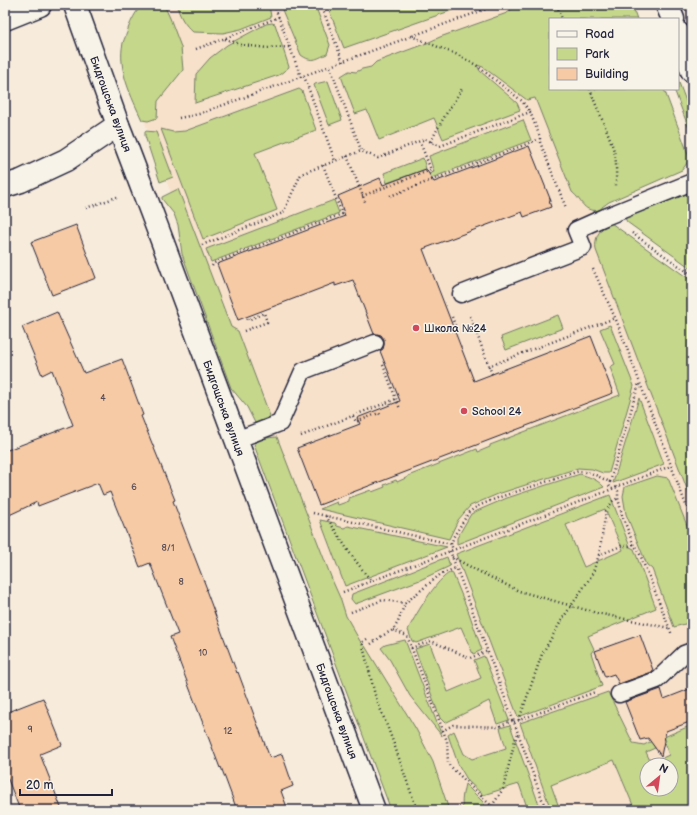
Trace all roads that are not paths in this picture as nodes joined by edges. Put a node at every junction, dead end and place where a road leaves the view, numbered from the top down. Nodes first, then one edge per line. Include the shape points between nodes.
1 (40, 5) edge
2 (75, 5) edge
3 (667, 5) edge
4 (673, 18) edge
5 (5, 19) edge
6 (679, 36) edge
7 (692, 71) edge
8 (118, 125) junction
9 (692, 182) edge
10 (5, 186) edge
11 (461, 294) road end
12 (375, 343) road end
13 (236, 440) junction
14 (686, 654) edge
15 (620, 694) road end
16 (374, 810) edge

1 - 5 street
2 - 8 street, Бидгощська вулиця
3 - 4 street
6 - 7 street
8 - 10 street via 66,160
8 - 13 street, Бидгощська вулиця
9 - 11 lane via 576,230 583,247
12 - 13 lane via 303,370 280,424
13 - 16 street, Бидгощська вулиця
14 - 15 lane via 657,680

